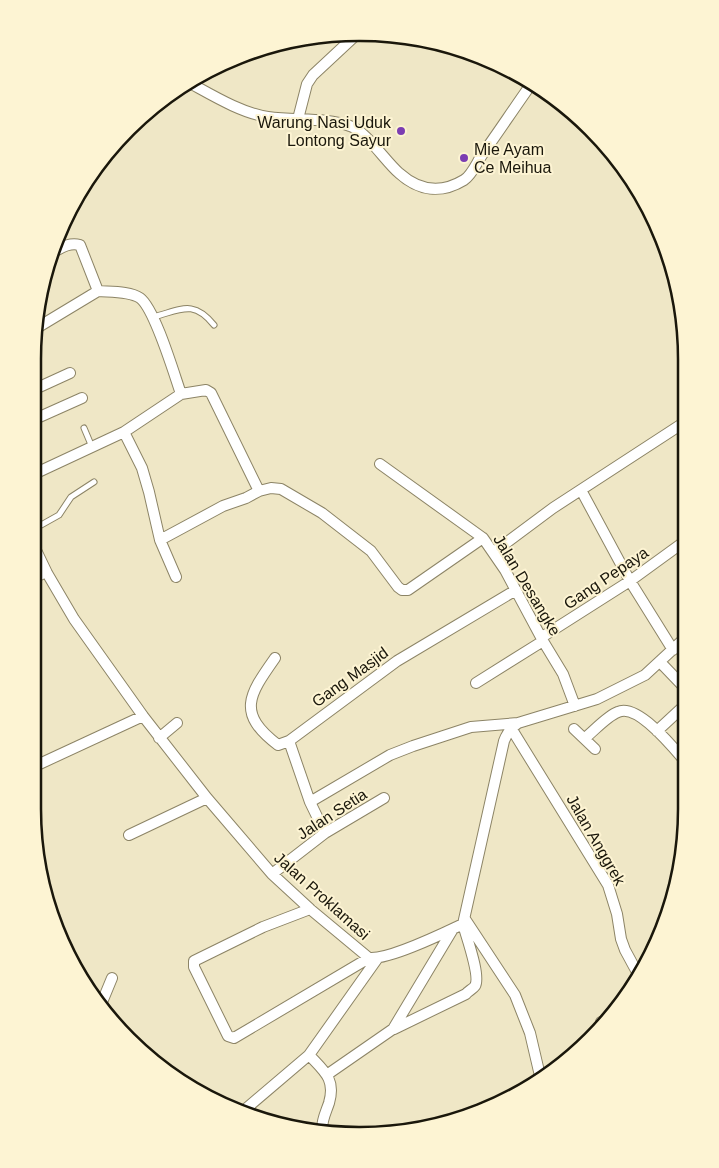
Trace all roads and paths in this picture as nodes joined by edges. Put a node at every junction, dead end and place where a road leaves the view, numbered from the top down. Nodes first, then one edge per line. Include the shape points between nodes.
1 (349, 42) edge
2 (196, 86) edge
3 (528, 90) edge
4 (298, 120) junction
5 (61, 248) edge
6 (98, 291) junction
7 (153, 317) junction
8 (43, 325) edge
9 (214, 325) dead end
10 (70, 373) dead end
11 (41, 386) edge
12 (181, 394) junction
13 (82, 398) dead end
14 (41, 416) edge
15 (678, 427) edge
16 (84, 428) dead end
17 (124, 432) junction
18 (92, 447) junction
19 (380, 464) dead end
20 (41, 471) edge
21 (94, 482) dead end
22 (581, 490) junction
23 (259, 491) junction
24 (41, 525) edge
25 (483, 538) junction
26 (160, 540) junction
27 (678, 546) edge
28 (494, 552) junction
29 (41, 561) edge
30 (47, 573) junction
31 (41, 577) edge
32 (176, 577) dead end
33 (630, 581) junction
34 (516, 590) junction
35 (542, 639) junction
36 (678, 645) edge
37 (673, 650) junction
38 (275, 658) dead end
39 (660, 662) junction
40 (678, 681) edge
41 (476, 683) dead end
42 (575, 706) junction
43 (678, 712) edge
44 (143, 716) junction
45 (177, 723) dead end
46 (515, 726) junction
47 (574, 729) dead end
48 (657, 731) junction
49 (159, 738) junction
50 (585, 738) junction
51 (289, 741) junction
52 (595, 749) dead end
53 (678, 754) edge
54 (41, 764) edge
55 (207, 798) junction
56 (384, 798) dead end
57 (310, 802) junction
58 (325, 833) junction
59 (129, 835) dead end
60 (272, 874) junction
61 (310, 909) junction
62 (460, 924) junction
63 (373, 958) junction
64 (635, 968) edge
65 (112, 978) dead end
66 (104, 998) edge
67 (393, 1029) junction
68 (309, 1056) junction
69 (539, 1071) edge
70 (328, 1074) junction
71 (248, 1107) edge
72 (322, 1124) edge

1 - 4 street via 307,84
2 - 4 street via 266,117
3 - 4 street via 466,179 429,190 399,174 354,127
5 - 6 street via 74,243 80,245
6 - 7 street via 134,295 142,299
6 - 8 street
7 - 9 lane via 197,309 206,314
7 - 12 street
10 - 11 street
12 - 17 street
12 - 23 street via 206,390 211,393
13 - 14 street
15 - 22 street
16 - 18 lane
17 - 18 street
17 - 26 street via 142,468
18 - 20 street
19 - 25 street, Jalan Desangke
21 - 24 lane via 71,498 59,515
22 - 28 street
22 - 33 street
23 - 25 street via 282,489 322,513 371,551 402,590 415,586
23 - 26 street via 223,506
25 - 28 street, Jalan Desangke
26 - 32 street
27 - 33 street, Gang Pepaya
28 - 34 street, Jalan Desangke
29 - 30 street, Jalan Proklamasi
30 - 31 lane
30 - 44 street, Jalan Proklamasi via 74,619
33 - 35 street, Gang Pepaya
33 - 37 street
34 - 35 street, Jalan Desangke
34 - 51 street, Gang Masjid via 397,661
35 - 41 street, Gang Pepaya
35 - 42 street, Jalan Desangke via 563,674
36 - 37 street
37 - 39 street
38 - 51 street via 256,686 250,713 278,745
39 - 40 street
39 - 42 street via 645,675
42 - 46 street
43 - 48 street
44 - 49 street, Jalan Proklamasi
44 - 54 street
45 - 49 street
46 - 57 street via 471,727 413,746 390,755
46 - 62 street via 506,734 504,741
46 - 64 street, Jalan Anggrek via 608,885 621,939
47 - 50 street
48 - 50 street via 625,710 616,713
48 - 53 street
49 - 55 street, Jalan Proklamasi
50 - 52 street
51 - 57 street
55 - 59 street
55 - 60 street, Jalan Proklamasi
56 - 58 street, Jalan Setia
57 - 58 street
58 - 60 street, Jalan Setia
60 - 61 street, Jalan Proklamasi
61 - 63 street, Jalan Proklamasi
61 - 63 street via 263,927 194,962 228,1036 234,1038
62 - 63 street, Jalan Proklamasi via 418,944
62 - 67 street
62 - 67 street via 475,970 475,986 466,994
62 - 69 street via 515,995 530,1033
63 - 68 street
65 - 66 street
67 - 70 street
68 - 70 street
68 - 71 street
70 - 72 street via 331,1091

